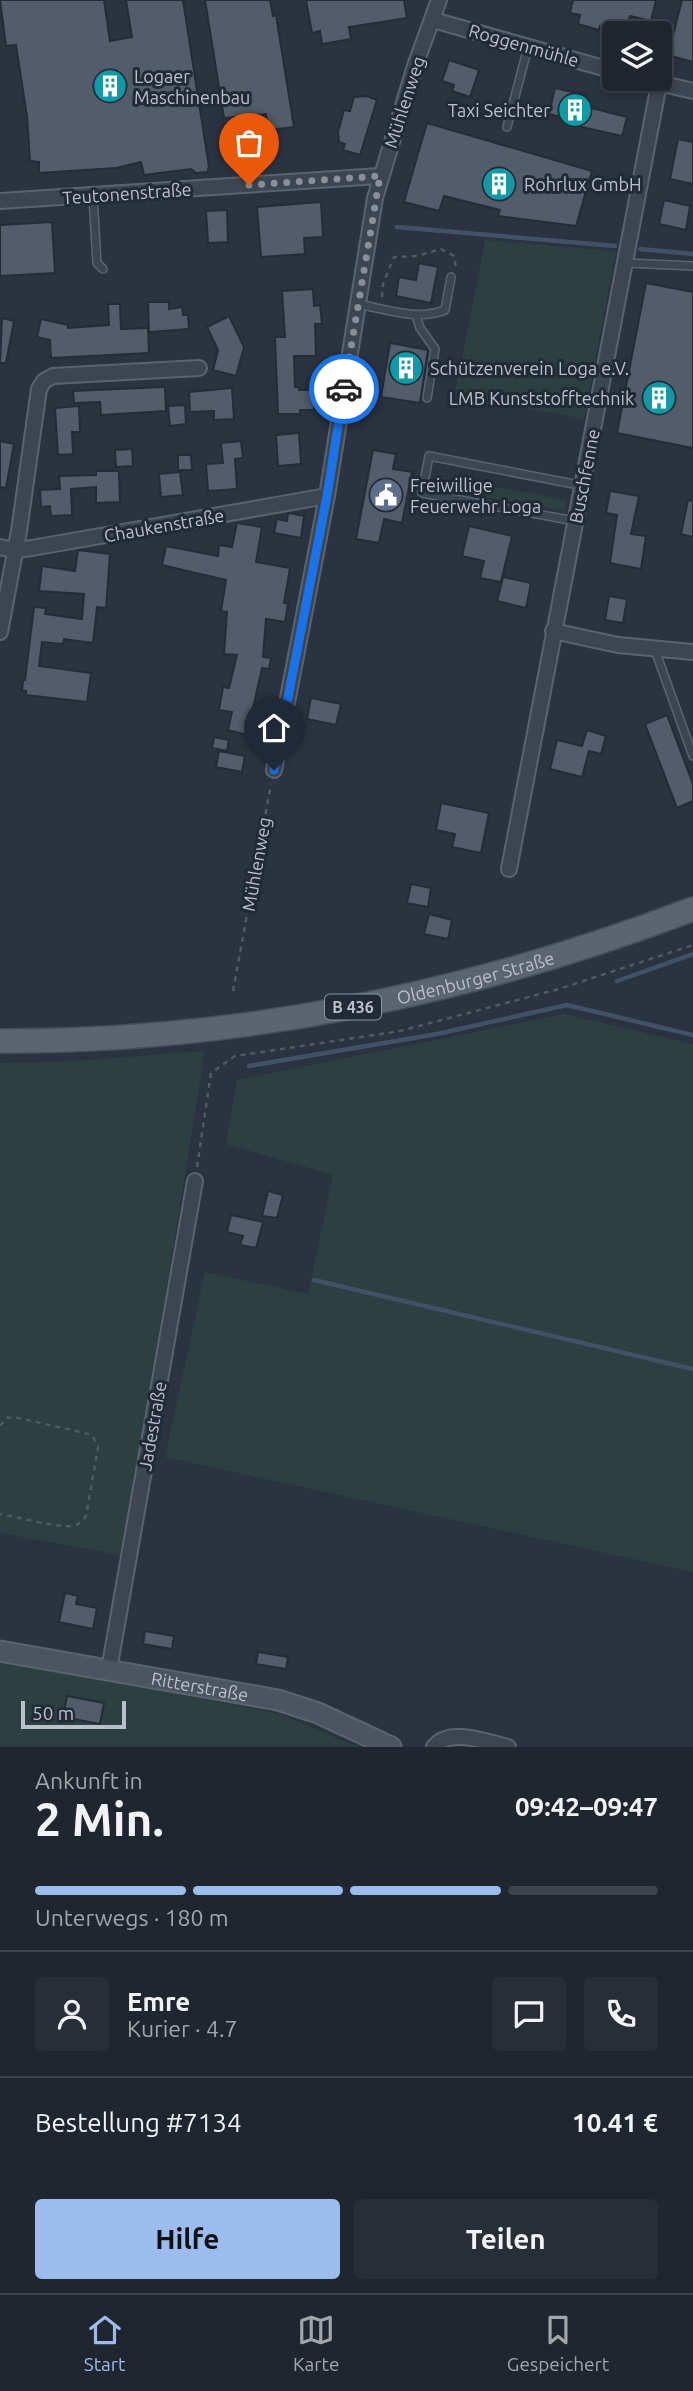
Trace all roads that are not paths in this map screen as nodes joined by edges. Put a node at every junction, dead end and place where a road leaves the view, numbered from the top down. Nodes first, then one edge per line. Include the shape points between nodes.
1 (439, 0) edge
2 (433, 20) junction
3 (528, 46) junction
4 (602, 68) edge
5 (672, 87) edge
6 (658, 91) edge
7 (693, 91) edge
8 (507, 127) dead end
9 (380, 176) junction
10 (93, 196) junction
11 (0, 201) edge
12 (626, 263) junction
13 (693, 266) edge
14 (103, 269) dead end
15 (451, 277) road end
16 (357, 304) junction
17 (416, 315) junction
18 (199, 368) dead end
19 (427, 398) dead end
20 (584, 486) junction
21 (327, 496) junction
22 (575, 521) junction
23 (0, 547) edge
24 (15, 550) junction
25 (553, 631) junction
26 (0, 632) edge
27 (654, 649) junction
28 (693, 652) edge
29 (693, 756) edge
30 (274, 770) road end
31 (509, 869) dead end
32 (693, 909) edge
33 (0, 1041) edge
34 (195, 1181) road end
35 (0, 1651) edge
36 (109, 1670) junction
37 (391, 1747) edge
38 (434, 1747) edge
39 (508, 1747) edge

1 - 2 street, Mühlenweg
2 - 3 street, Roggenmühle
2 - 9 street, Mühlenweg
3 - 4 street, Roggenmühle
3 - 8 lane
5 - 7 street
6 - 12 street, Buschfenne
9 - 10 street, Teutonenstraße
9 - 16 street, Mühlenweg
10 - 11 street, Teutonenstraße
10 - 14 lane via 97,263
12 - 13 lane
12 - 20 street, Buschfenne
15 - 17 lane via 444,310
16 - 17 lane
16 - 21 street, Mühlenweg
17 - 19 lane via 435,349
18 - 24 street via 53,376 44,381 39,389
20 - 22 street, Buschfenne
20 - 22 lane via 429,456 422,493
21 - 24 street, Chaukenstraße
21 - 30 street, Mühlenweg
22 - 25 street, Buschfenne
23 - 24 street, Chaukenstraße
24 - 26 street
25 - 27 street
25 - 31 street, Buschfenne
27 - 28 street
27 - 29 lane
32 - 33 main road, Oldenburger Straße / B 436 via 611,940 487,977 302,1017 188,1032
34 - 36 street, Jadestraße
35 - 36 street, Ritterstraße
36 - 37 street, Ritterstraße via 278,1700
38 - 39 street via 452,1736

